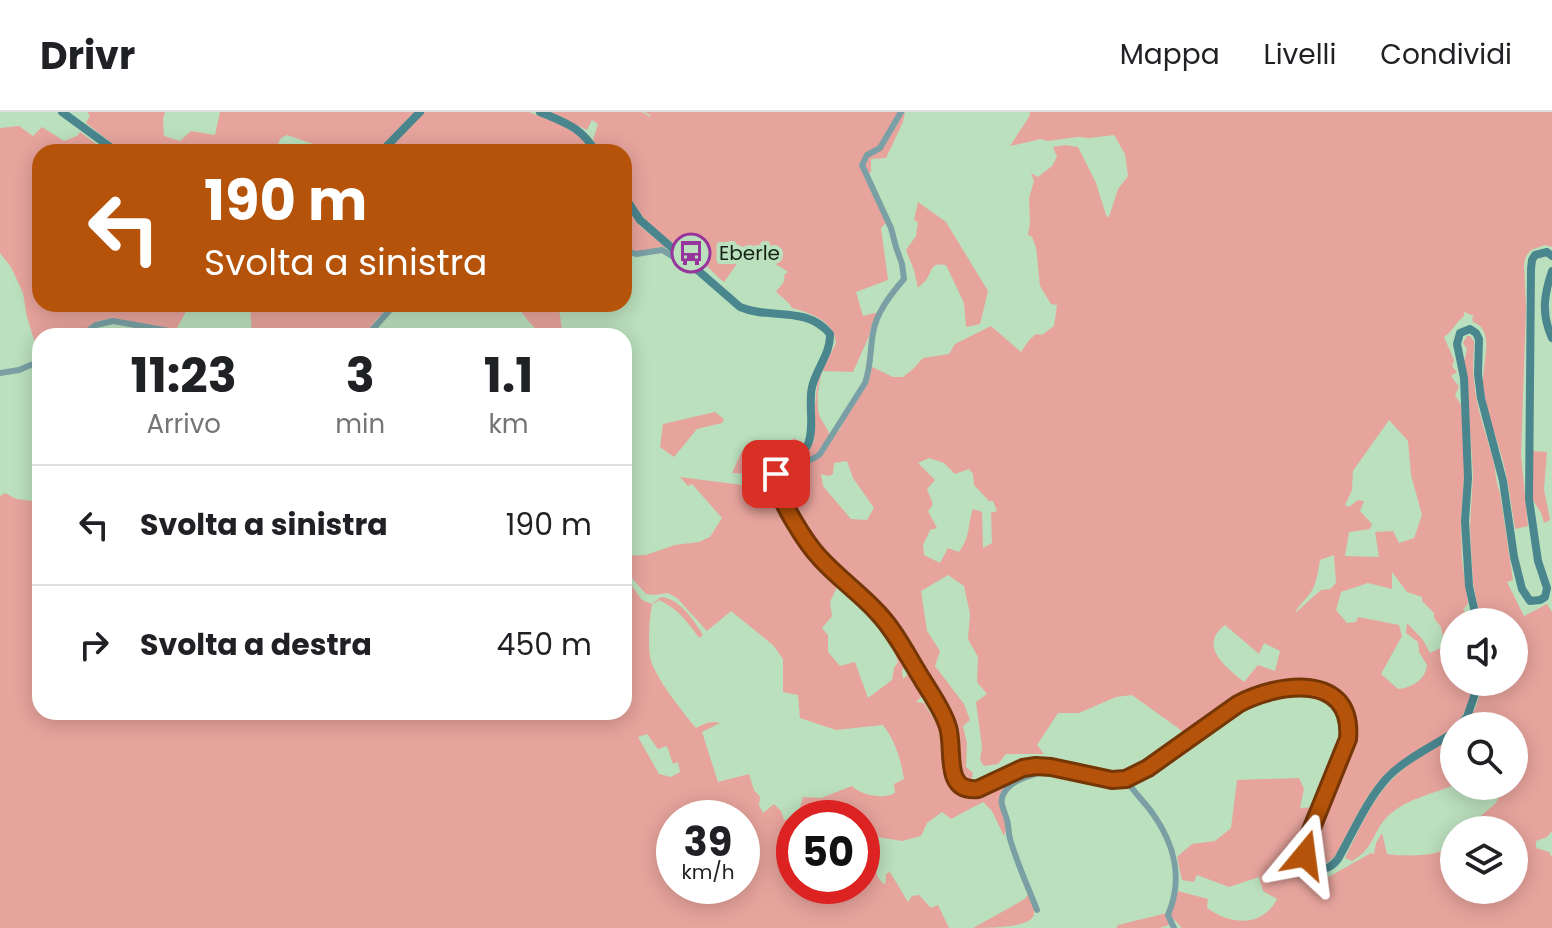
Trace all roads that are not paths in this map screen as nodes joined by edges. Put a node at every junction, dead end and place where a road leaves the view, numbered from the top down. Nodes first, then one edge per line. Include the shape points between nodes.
1 (62, 112) edge
2 (420, 112) edge
3 (540, 112) edge
4 (901, 112) edge
5 (106, 144) edge
6 (389, 144) edge
7 (591, 144) edge
8 (632, 208) edge
9 (632, 253) edge
10 (1552, 256) edge
11 (692, 264) junction
12 (1552, 271) edge
13 (388, 312) edge
14 (92, 328) edge
15 (152, 328) edge
16 (374, 328) edge
17 (1552, 338) edge
18 (32, 364) edge
19 (0, 373) edge
20 (798, 457) junction
21 (1474, 608) edge
22 (1440, 741) edge
23 (1051, 767) junction
24 (1126, 779) junction
25 (1037, 910) dead end
26 (1174, 928) edge

1 - 5 main road
2 - 6 main road
3 - 7 main road via 576,128
4 - 20 street via 880,148 862,165 891,228 904,279 873,331 865,383 820,454 807,461
8 - 11 main road
9 - 11 street via 662,250
10 - 21 main road via 1535,255 1531,269 1528,479 1547,588 1540,600 1526,597 1514,557 1503,481 1479,387 1479,339 1470,329 1458,338
11 - 20 main road via 740,307 804,317 830,334 812,386 809,443
12 - 17 main road via 1544,314
13 - 16 street
14 - 15 street via 113,321
18 - 19 street
20 - 23 main road via 776,474 779,493 812,548 871,604 896,637 944,717 956,780 978,789 1023,768
22 - 24 main road via 1386,779 1338,859 1326,869 1310,864 1305,847 1345,749 1349,726 1340,704 1323,690 1286,688 1251,697
23 - 24 main road
23 - 25 street via 1016,782 1001,799
24 - 26 street via 1155,816 1174,856 1176,886 1168,915

